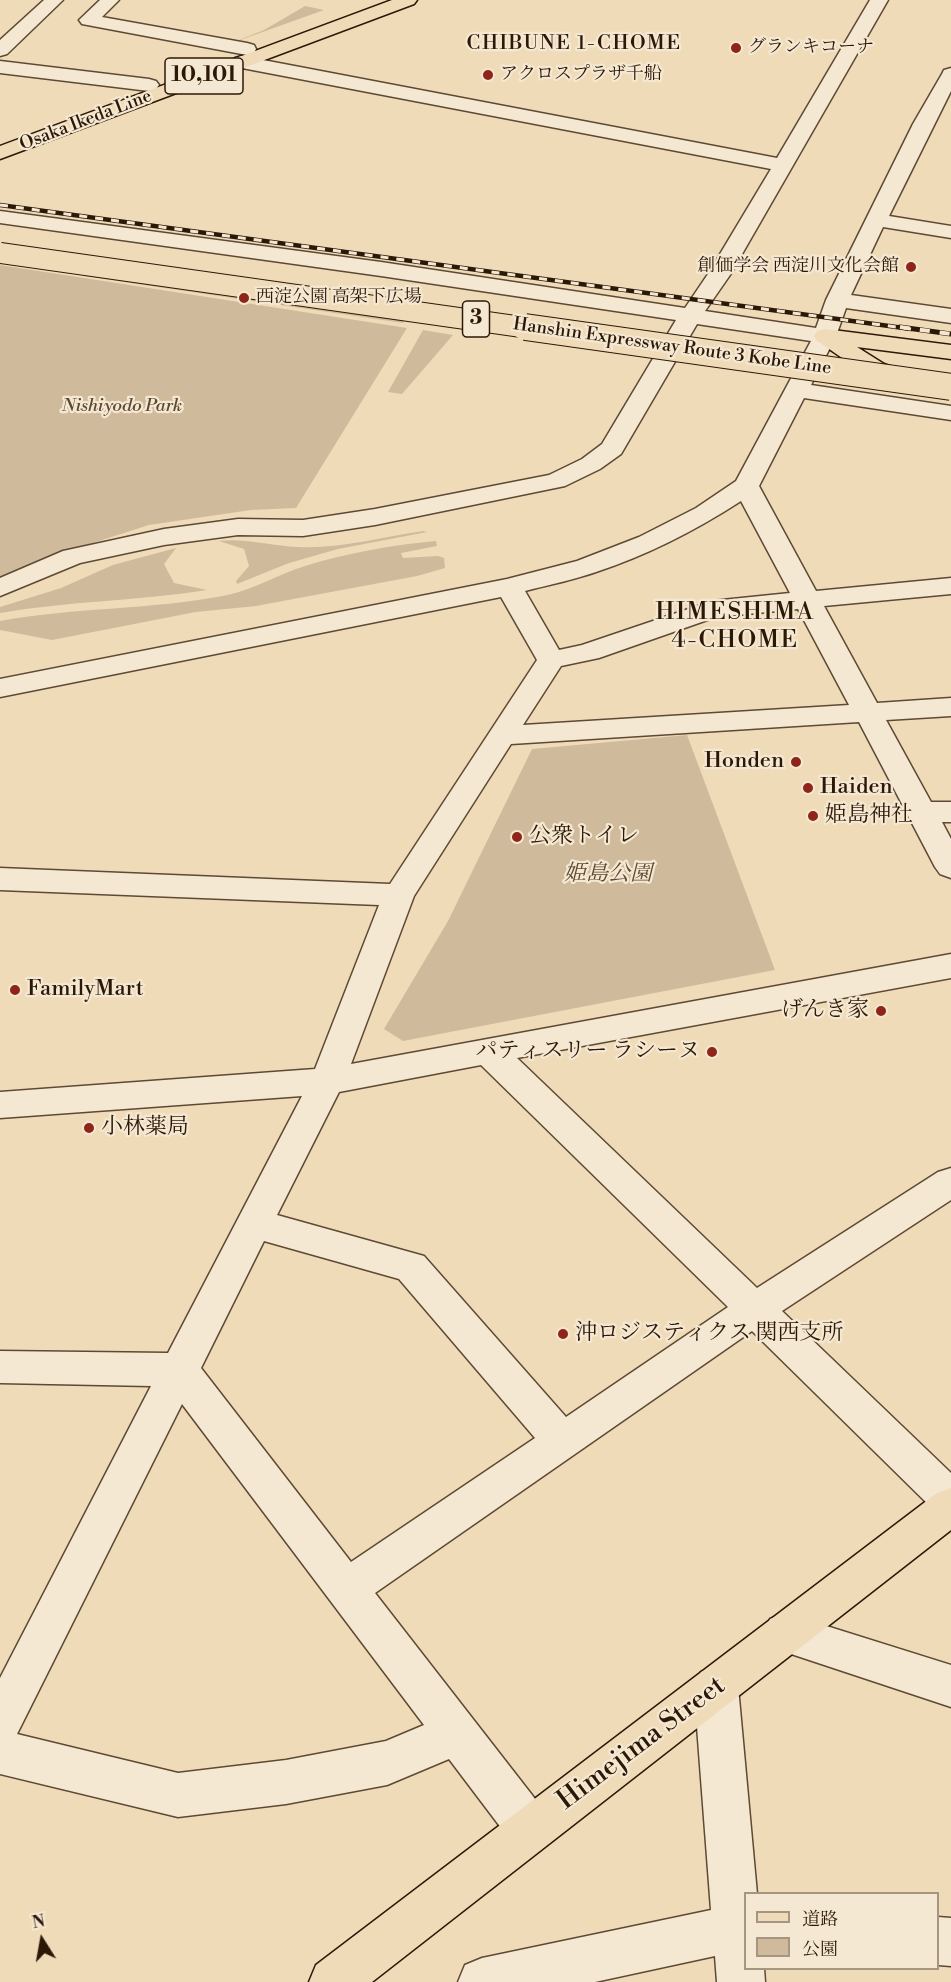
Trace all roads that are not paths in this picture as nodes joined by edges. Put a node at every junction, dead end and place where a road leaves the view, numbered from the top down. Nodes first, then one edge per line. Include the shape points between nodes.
1 (30, 0) edge
2 (110, 0) edge
3 (379, 0) edge
4 (408, 0) edge
5 (879, 0) edge
6 (53, 1) edge
7 (9, 33) edge
8 (0, 50) edge
9 (244, 56) junction
10 (0, 67) edge
11 (951, 74) edge
12 (149, 85) junction
13 (0, 141) edge
14 (0, 153) edge
15 (783, 165) junction
16 (0, 217) edge
17 (876, 220) junction
18 (951, 232) edge
19 (0, 234) edge
20 (0, 253) edge
21 (837, 300) junction
22 (699, 316) junction
23 (951, 316) edge
24 (816, 334) junction
25 (951, 352) edge
26 (951, 366) edge
27 (951, 387) edge
28 (796, 390) junction
29 (951, 398) edge
30 (951, 413) edge
31 (746, 486) junction
32 (951, 586) edge
33 (509, 587) junction
34 (0, 588) edge
35 (809, 602) junction
36 (551, 660) junction
37 (0, 688) edge
38 (951, 707) edge
39 (870, 714) junction
40 (500, 736) junction
41 (920, 812) junction
42 (951, 812) edge
43 (951, 867) edge
44 (0, 879) edge
45 (399, 895) junction
46 (951, 966) edge
47 (488, 1051) junction
48 (327, 1081) junction
49 (0, 1105) edge
50 (951, 1182) edge
51 (255, 1224) junction
52 (755, 1309) junction
53 (0, 1367) edge
54 (179, 1370) junction
55 (562, 1441) junction
56 (951, 1500) edge
57 (951, 1506) edge
58 (345, 1590) junction
59 (785, 1633) junction
60 (951, 1686) edge
61 (716, 1687) junction
62 (0, 1723) edge
63 (455, 1734) junction
64 (0, 1752) edge
65 (530, 1829) junction
66 (741, 1928) edge
67 (333, 1982) edge
68 (482, 1982) edge
69 (741, 1982) edge

1 - 6 street
2 - 9 street via 88,20
3 - 9 main road, Osaka Ikeda Line / 10,101
4 - 9 main road, Osaka Ikeda Line / 10,101
5 - 15 street
6 - 7 street
7 - 8 street
9 - 12 main road, Osaka Ikeda Line / 10,101
9 - 14 main road, Osaka Ikeda Line / 10,101
9 - 15 street
10 - 12 street
11 - 17 street via 932,125
12 - 13 main road, Osaka Ikeda Line / 10,101
15 - 22 street
16 - 22 street
17 - 18 street
17 - 21 street
19 - 26 main road, Hanshin Expressway Route 3 Kobe Line / 3
20 - 27 main road, Hanshin Expressway Route 3 Kobe Line / 3, bridge
21 - 23 street
21 - 24 street
22 - 24 street
22 - 34 street via 612,449 556,481 303,528 238,527 164,537 72,557
24 - 25 main road
24 - 28 street
24 - 29 main road via 876,369
28 - 30 street
28 - 31 street
31 - 33 street via 648,543 586,567
31 - 35 street
32 - 35 street
33 - 36 street
33 - 37 street
35 - 36 street via 712,609 589,652
35 - 39 street
36 - 40 street
38 - 39 street
39 - 40 street
39 - 41 street
40 - 45 street
41 - 42 street
41 - 43 street
44 - 45 street
45 - 48 street
46 - 47 street
47 - 48 street
47 - 52 street
48 - 49 street
48 - 51 street
50 - 52 street
51 - 54 street
51 - 55 street via 411,1267
52 - 55 street
52 - 56 street
53 - 54 street
54 - 58 street
54 - 62 street
55 - 58 street
57 - 59 main road, Himejima Street
58 - 63 street
59 - 60 street
59 - 61 main road, Himejima Street
61 - 65 main road, Himejima Street
61 - 66 street
63 - 64 street via 387,1763 286,1782 178,1795
63 - 65 street
65 - 67 main road, Himejima Street
66 - 68 street
66 - 69 street

